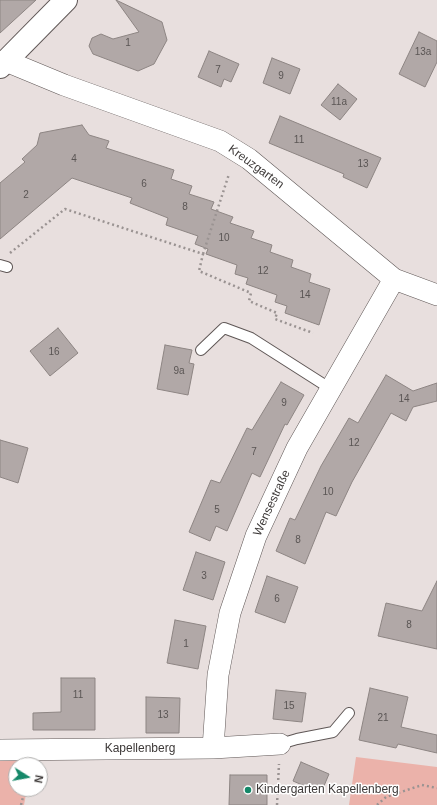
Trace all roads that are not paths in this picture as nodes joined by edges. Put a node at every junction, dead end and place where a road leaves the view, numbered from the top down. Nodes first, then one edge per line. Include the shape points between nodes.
1 (66, 0) edge
2 (3, 64) edge
3 (394, 280) junction
4 (437, 295) edge
5 (201, 350) dead end
6 (331, 390) junction
7 (349, 713) dead end
8 (280, 744) joint
9 (213, 748) junction
10 (0, 750) edge

1 - 2 street
2 - 3 street, Kreuzgarten via 220,141 255,164
3 - 4 street, Kreuzgarten
3 - 6 street, Wensestraße
5 - 6 lane via 224,328 251,338
6 - 9 street, Wensestraße via 297,448 256,536 230,613 218,675
7 - 8 lane via 333,732
8 - 9 street, Kapellenberg
9 - 10 street, Kapellenberg

